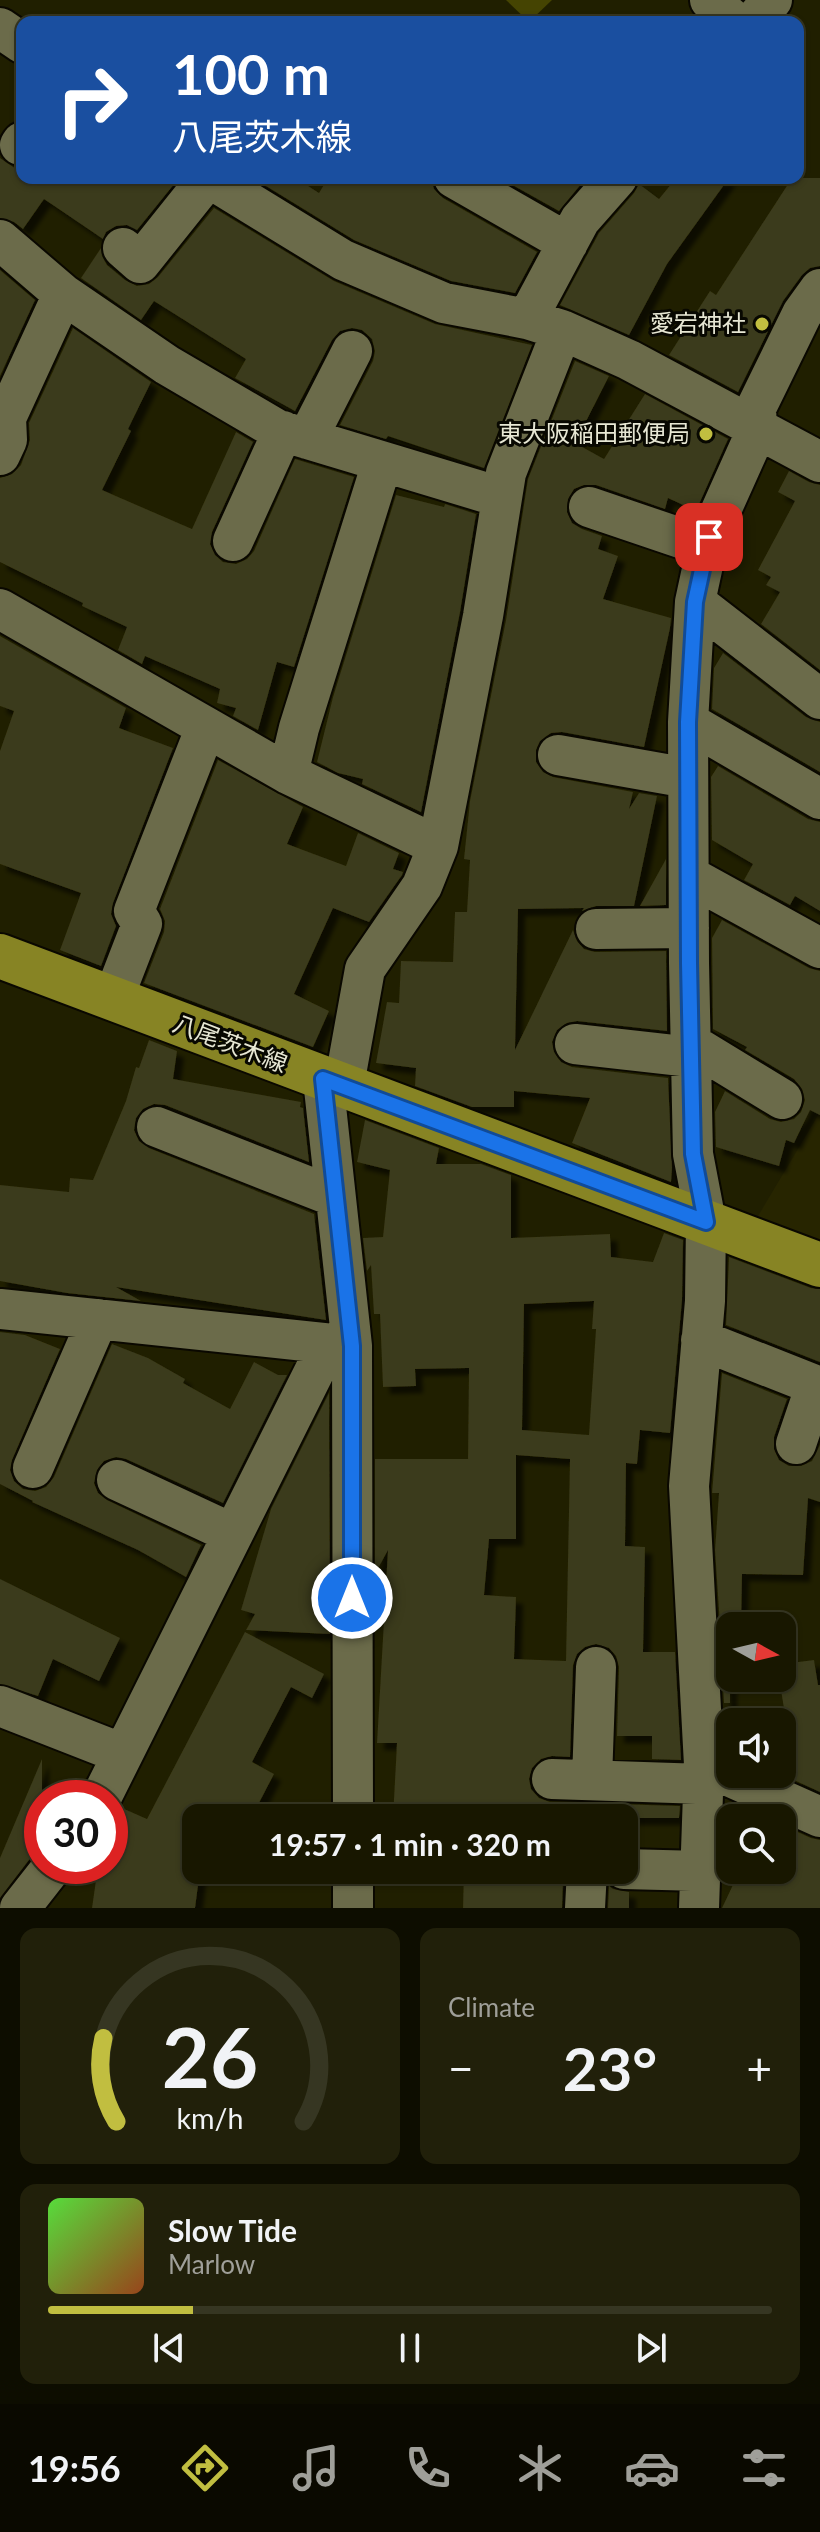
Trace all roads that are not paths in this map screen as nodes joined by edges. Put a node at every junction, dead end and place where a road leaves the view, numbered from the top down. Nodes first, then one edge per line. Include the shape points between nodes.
1 (710, 0) edge
2 (772, 0) edge
3 (728, 16) edge
4 (758, 16) edge
5 (210, 184) edge
6 (222, 184) edge
7 (465, 184) edge
8 (612, 184) edge
9 (0, 240) edge
10 (568, 243) junction
11 (123, 248) dead end
12 (820, 289) edge
13 (63, 294) junction
14 (544, 324) junction
15 (352, 351) dead end
16 (757, 430) junction
17 (295, 435) junction
18 (0, 455) edge
19 (820, 462) edge
20 (382, 463) junction
21 (500, 497) junction
22 (589, 507) dead end
23 (233, 541) dead end
24 (707, 547) junction
25 (695, 602) junction
26 (0, 609) edge
27 (820, 699) edge
28 (688, 722) junction
29 (206, 727) junction
30 (558, 755) dead end
31 (288, 774) junction
32 (688, 778) junction
33 (820, 799) edge
34 (438, 846) junction
35 (689, 876) junction
36 (689, 928) junction
37 (596, 929) dead end
38 (820, 948) edge
39 (0, 956) edge
40 (113, 999) junction
41 (575, 1044) dead end
42 (691, 1050) junction
43 (333, 1082) junction
44 (782, 1099) dead end
45 (157, 1127) dead end
46 (335, 1197) junction
47 (706, 1222) junction
48 (820, 1265) edge
49 (0, 1309) edge
50 (98, 1319) junction
51 (701, 1340) junction
52 (340, 1345) junction
53 (818, 1386) edge
54 (796, 1444) dead end
55 (33, 1468) dead end
56 (117, 1480) dead end
57 (233, 1534) junction
58 (596, 1667) dead end
59 (0, 1706) edge
60 (123, 1754) junction
61 (704, 1774) junction
62 (552, 1779) dead end
63 (110, 1780) edge
64 (592, 1780) junction
65 (353, 1804) edge
66 (820, 1817) edge
67 (638, 1873) edge
68 (39, 1884) edge
69 (353, 1884) edge
70 (586, 1884) edge
71 (700, 1889) edge
72 (20, 1908) edge
73 (353, 1908) edge
74 (585, 1908) edge

1 - 3 street
2 - 4 street
5 - 11 street via 140,263
6 - 14 street via 343,260 444,303
7 - 10 street
8 - 10 street via 580,220
9 - 13 street
10 - 14 street
12 - 16 street via 802,314 756,408
13 - 17 street via 167,365
13 - 18 street via 6,418 7,440
14 - 16 street via 629,360
14 - 21 street
15 - 17 street
16 - 19 street
16 - 24 street
17 - 20 street
17 - 23 street
20 - 21 street
20 - 31 street
21 - 34 street via 483,616
22 - 24 street
24 - 25 street
25 - 27 street
25 - 28 street
26 - 29 street
28 - 32 street
28 - 33 street
29 - 31 street
29 - 40 street via 134,911 142,924
30 - 32 street
31 - 34 street
32 - 35 street
34 - 43 street via 422,886 365,969
35 - 36 street
35 - 38 street
36 - 37 street
36 - 42 street
39 - 40 main road, 八尾茨木線
40 - 43 main road, 八尾茨木線
41 - 42 street
42 - 44 street
42 - 47 street via 693,1154
43 - 46 street
43 - 47 main road, 八尾茨木線
45 - 46 street
46 - 52 street
47 - 48 main road, 八尾茨木線
47 - 51 street
49 - 50 street
50 - 52 street
50 - 55 street
51 - 53 street
51 - 61 street via 689,1486
52 - 57 street
52 - 65 street
53 - 54 street
56 - 57 street
57 - 60 street
58 - 64 street
59 - 60 street
60 - 63 street
61 - 64 street
61 - 66 street
61 - 71 street
62 - 64 street
67 - 71 street
68 - 72 street
69 - 73 street
70 - 74 street

